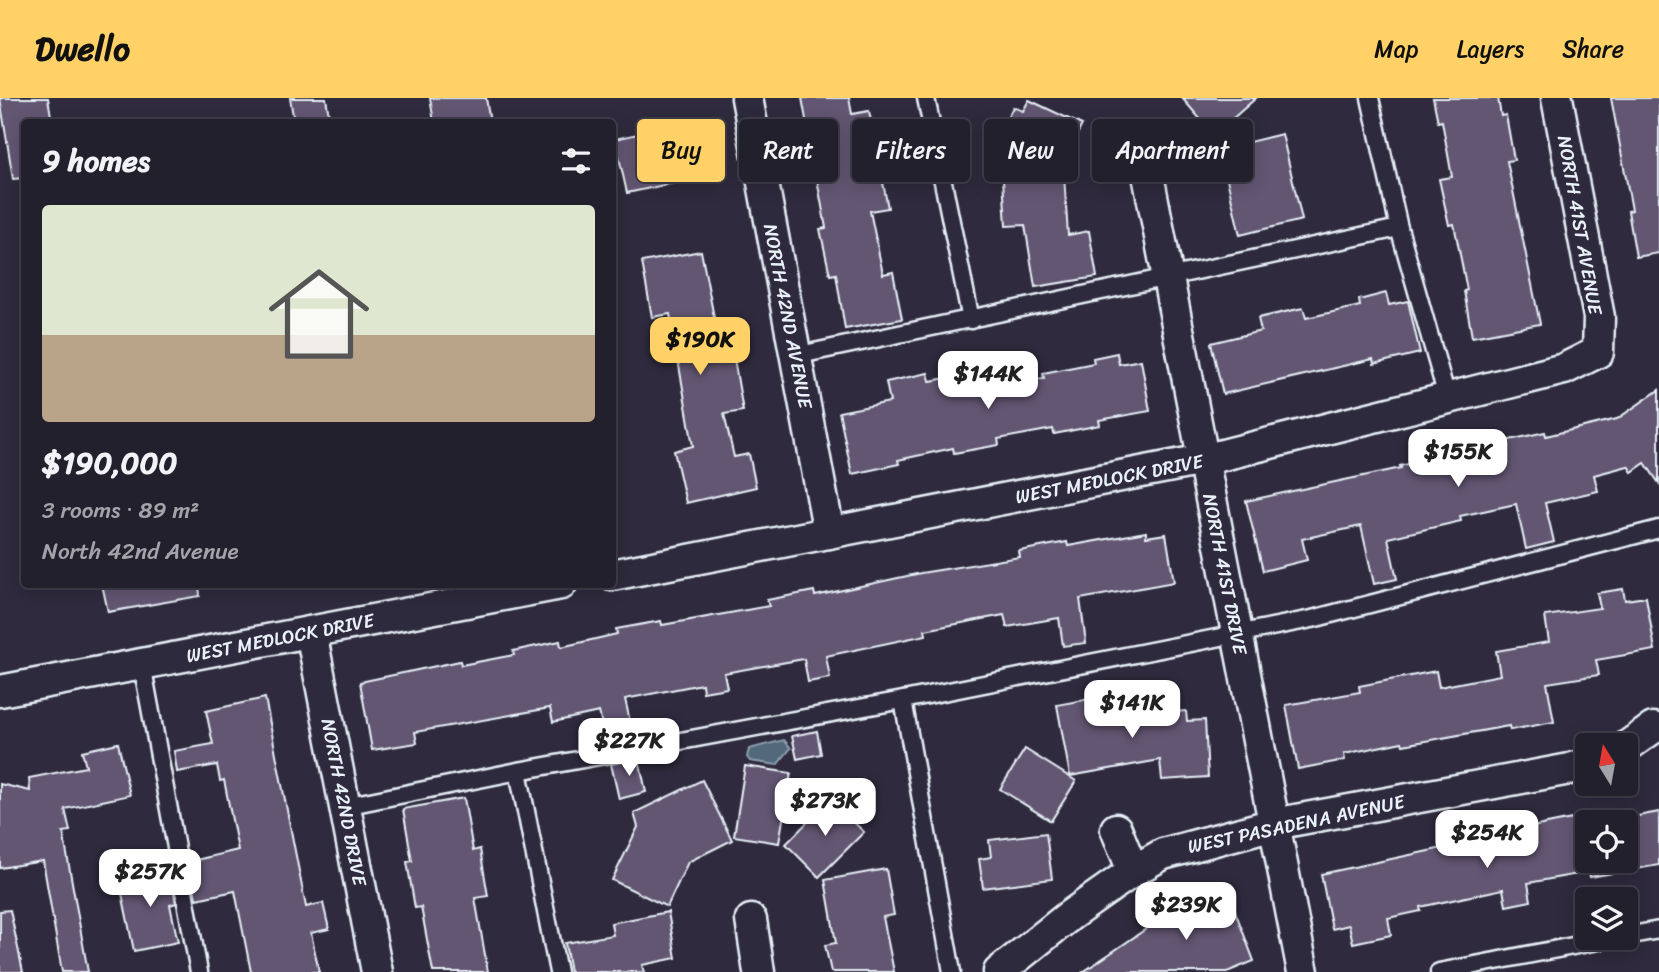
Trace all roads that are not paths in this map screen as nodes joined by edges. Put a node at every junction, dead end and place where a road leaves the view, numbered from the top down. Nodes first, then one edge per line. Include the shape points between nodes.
1 (747, 98) edge
2 (926, 98) edge
3 (1370, 98) edge
4 (1557, 98) edge
5 (1149, 182) edge
6 (1399, 228) junction
7 (1168, 276) junction
8 (971, 320) junction
9 (1598, 352) joint
10 (796, 356) junction
11 (1447, 397) junction
12 (1203, 460) junction
13 (1659, 529) edge
14 (829, 533) junction
15 (616, 574) edge
16 (540, 588) edge
17 (311, 632) junction
18 (1237, 634) junction
19 (142, 664) junction
20 (0, 691) edge
21 (903, 700) junction
22 (1653, 728) dead end
23 (1638, 739) edge
24 (1575, 768) edge
25 (518, 771) junction
26 (345, 806) junction
27 (1274, 824) junction
28 (1116, 829) dead end
29 (1133, 871) junction
30 (751, 920) dead end
31 (1659, 930) edge
32 (1638, 934) edge
33 (1575, 946) edge
34 (198, 972) edge
35 (377, 972) edge
36 (558, 972) edge
37 (759, 972) edge
38 (952, 972) edge
39 (999, 972) edge
40 (1303, 972) edge
41 (1439, 972) edge

1 - 10 street, NORTH 42ND AVENUE
2 - 8 lane
3 - 6 lane
4 - 9 street, NORTH 41ST AVENUE via 1599,317
5 - 7 street, NORTH 41ST DRIVE
6 - 7 lane
6 - 11 lane
7 - 8 lane
7 - 12 street, NORTH 41ST DRIVE
8 - 10 lane
9 - 11 street, WEST MEDLOCK DRIVE via 1564,369
10 - 14 street, NORTH 42ND AVENUE
11 - 12 street, WEST MEDLOCK DRIVE
12 - 14 street, WEST MEDLOCK DRIVE
12 - 18 street, NORTH 41ST DRIVE
13 - 18 lane
14 - 15 street, WEST MEDLOCK DRIVE
16 - 17 street, WEST MEDLOCK DRIVE
17 - 19 street, WEST MEDLOCK DRIVE
17 - 26 street, NORTH 42ND DRIVE
18 - 21 lane
18 - 27 street, NORTH 41ST DRIVE
19 - 20 street, WEST MEDLOCK DRIVE
19 - 34 lane
21 - 25 lane
21 - 38 lane
22 - 23 street
24 - 27 street, WEST PASADENA AVENUE
25 - 26 lane
25 - 36 lane
26 - 35 street, NORTH 42ND DRIVE
27 - 29 street, WEST PASADENA AVENUE via 1163,854
27 - 40 street, NORTH 41ST DRIVE
28 - 29 street
29 - 39 street, WEST PASADENA AVENUE
30 - 37 street
31 - 32 lane
33 - 41 lane

